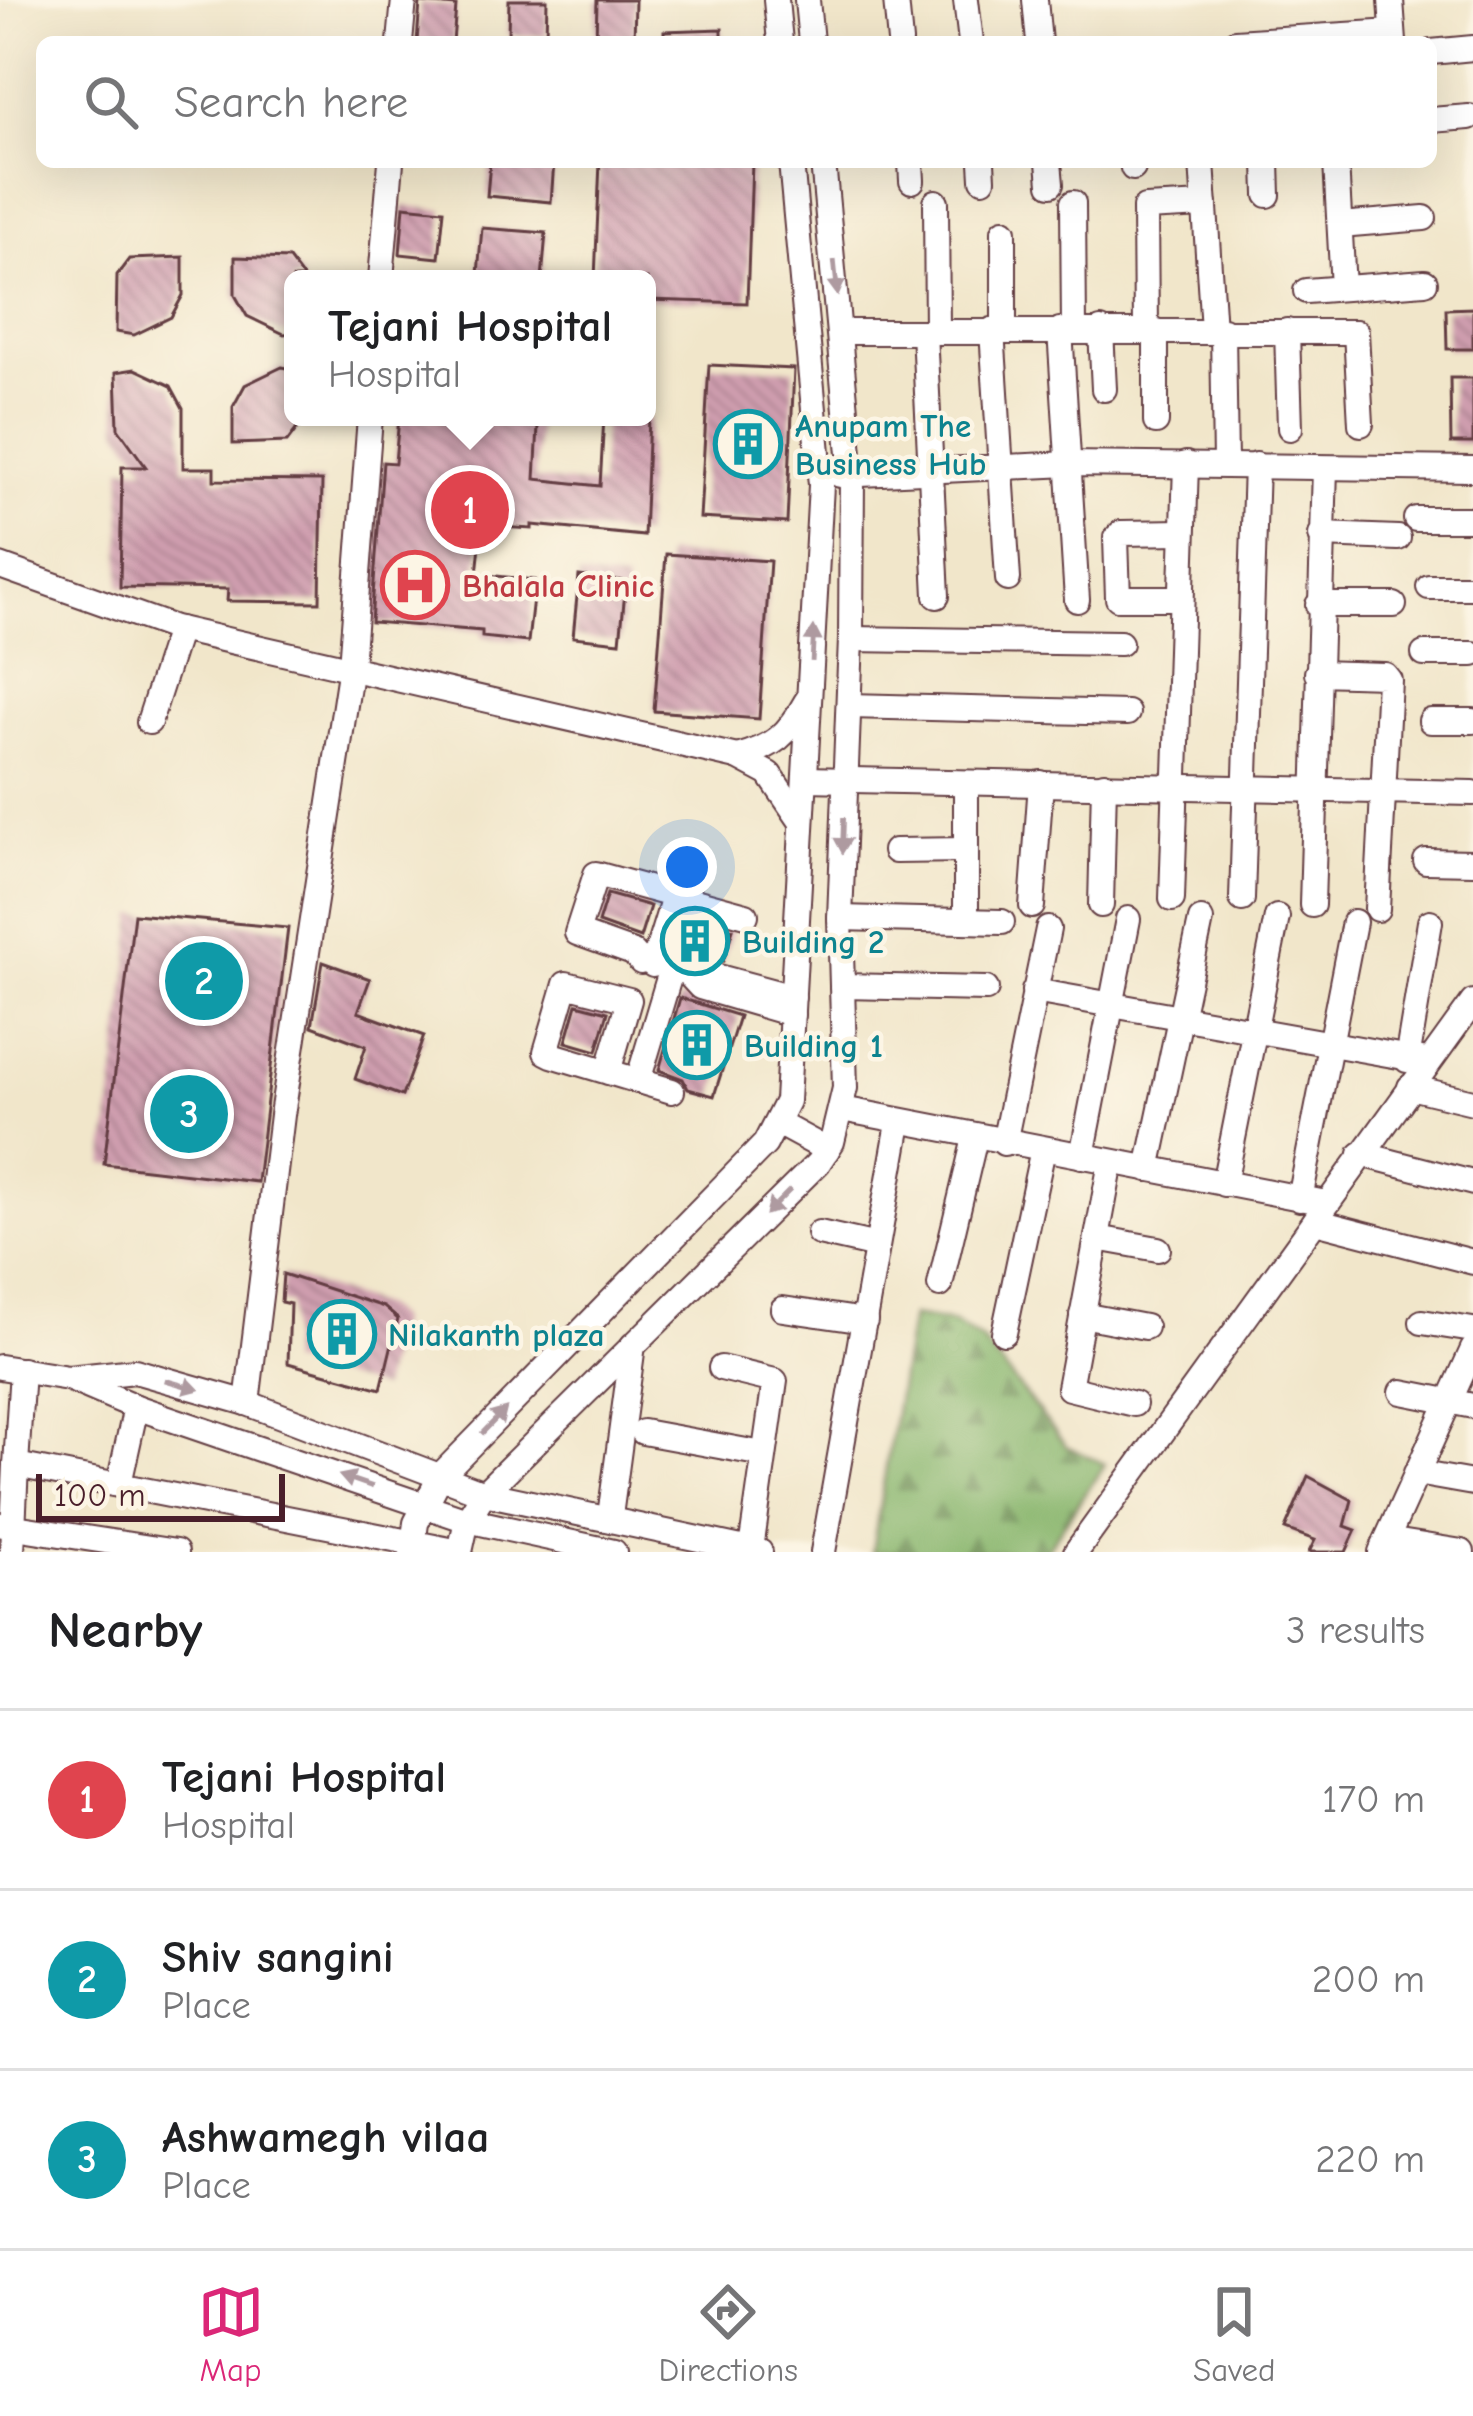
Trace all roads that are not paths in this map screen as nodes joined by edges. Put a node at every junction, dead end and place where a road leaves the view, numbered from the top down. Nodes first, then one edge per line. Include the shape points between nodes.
1 (404, 0) edge
2 (776, 0) edge
3 (807, 0) edge
4 (896, 0) edge
5 (966, 0) edge
6 (1035, 0) edge
7 (1391, 0) edge
8 (401, 36) edge
9 (779, 36) edge
10 (810, 36) edge
11 (899, 36) edge
12 (970, 36) edge
13 (1038, 36) edge
14 (1393, 36) edge
15 (1473, 48) edge
16 (1437, 51) edge
17 (1469, 117) dead end
18 (1437, 120) edge
19 (391, 168) edge
20 (792, 168) edge
21 (824, 168) edge
22 (1202, 168) edge
23 (1267, 168) edge
24 (1336, 168) edge
25 (1268, 195) dead end
26 (936, 202) dead end
27 (1073, 203) dead end
28 (1205, 205) junction
29 (1424, 218) dead end
30 (1340, 225) junction
31 (1004, 231) dead end
32 (383, 270) edge
33 (1425, 283) dead end
34 (1343, 288) junction
35 (1306, 291) dead end
36 (998, 330) junction
37 (1067, 330) junction
38 (1101, 330) junction
39 (1218, 330) junction
40 (931, 331) junction
41 (1151, 331) junction
42 (1287, 331) junction
43 (842, 332) junction
44 (1104, 389) dead end
45 (1156, 422) dead end
46 (1361, 424) dead end
47 (369, 426) edge
48 (1290, 428) dead end
49 (1069, 464) junction
50 (1186, 464) junction
51 (1225, 464) junction
52 (1256, 465) junction
53 (999, 467) junction
54 (1325, 467) junction
55 (1473, 469) edge
56 (931, 470) junction
57 (852, 475) junction
58 (820, 476) junction
59 (1473, 518) edge
60 (1416, 519) dead end
61 (1182, 532) junction
62 (1321, 535) junction
63 (1398, 538) dead end
64 (0, 566) edge
65 (1008, 579) dead end
66 (1473, 586) edge
67 (1429, 587) dead end
68 (937, 596) dead end
69 (1181, 598) junction
70 (1077, 600) dead end
71 (1394, 604) dead end
72 (1318, 605) junction
73 (179, 629) junction
74 (851, 639) junction
75 (1120, 643) dead end
76 (1424, 653) dead end
77 (1473, 654) edge
78 (351, 666) junction
79 (1318, 673) junction
80 (810, 696) junction
81 (849, 706) junction
82 (1126, 713) dead end
83 (1431, 721) dead end
84 (1473, 721) edge
85 (149, 722) dead end
86 (737, 757) junction
87 (805, 779) junction
88 (845, 782) junction
89 (966, 783) junction
90 (1040, 783) junction
91 (1104, 784) junction
92 (1177, 784) junction
93 (1247, 790) junction
94 (1315, 790) junction
95 (1385, 792) junction
96 (1473, 793) edge
97 (802, 823) junction
98 (966, 850) junction
99 (896, 851) dead end
100 (1426, 862) dead end
101 (1473, 862) edge
102 (675, 893) junction
103 (1172, 899) dead end
104 (1242, 899) dead end
105 (1101, 904) dead end
106 (1032, 905) dead end
107 (1312, 905) dead end
108 (1378, 909) dead end
109 (746, 915) dead end
110 (1277, 917) dead end
111 (840, 918) junction
112 (1128, 919) dead end
113 (966, 920) junction
114 (1201, 920) dead end
115 (1002, 922) dead end
116 (1354, 922) dead end
117 (1430, 922) dead end
118 (1048, 929) dead end
119 (663, 968) junction
120 (842, 986) junction
121 (986, 989) dead end
122 (1034, 992) junction
123 (628, 1000) junction
124 (1110, 1005) junction
125 (792, 1006) junction
126 (1469, 1013) edge
127 (1183, 1020) junction
128 (1256, 1034) junction
129 (1331, 1048) junction
130 (1417, 1061) junction
131 (608, 1072) junction
132 (638, 1081) junction
133 (1409, 1087) junction
134 (672, 1091) dead end
135 (1473, 1102) edge
136 (842, 1109) junction
137 (899, 1123) junction
138 (779, 1124) junction
139 (976, 1138) junction
140 (1004, 1143) junction
141 (1043, 1149) junction
142 (826, 1150) junction
143 (1361, 1154) junction
144 (1082, 1156) junction
145 (1111, 1162) junction
146 (1148, 1169) junction
147 (1473, 1183) edge
148 (1224, 1184) junction
149 (1314, 1208) junction
150 (819, 1233) dead end
151 (1097, 1238) junction
152 (877, 1246) junction
153 (1158, 1249) dead end
154 (1473, 1262) edge
155 (940, 1285) dead end
156 (783, 1309) dead end
157 (1082, 1315) junction
158 (865, 1322) junction
159 (1422, 1322) dead end
160 (1144, 1327) dead end
161 (1473, 1330) edge
162 (1004, 1334) dead end
163 (633, 1345) junction
164 (1473, 1349) edge
165 (721, 1368) dead end
166 (11, 1369) edge
167 (68, 1378) junction
168 (1402, 1393) dead end
169 (1447, 1402) junction
170 (247, 1403) junction
171 (1134, 1404) dead end
172 (1473, 1406) edge
173 (136, 1407) junction
174 (643, 1432) dead end
175 (764, 1454) junction
176 (11, 1461) edge
177 (1416, 1472) junction
178 (441, 1475) junction
179 (1473, 1483) edge
180 (118, 1484) junction
181 (484, 1492) junction
182 (424, 1504) junction
183 (610, 1516) junction
184 (467, 1520) junction
185 (8, 1525) edge
186 (413, 1547) edge
187 (1387, 1547) edge
188 (755, 1551) edge
189 (12, 1552) edge
190 (176, 1552) edge
191 (460, 1552) edge
192 (614, 1552) edge
193 (823, 1552) edge
194 (1076, 1552) edge
195 (1462, 1552) edge

1 - 8 street
2 - 9 street
3 - 10 street
4 - 11 street
5 - 12 street
6 - 13 street
7 - 14 street
15 - 16 street
17 - 18 street
19 - 32 street
20 - 58 street
21 -> 43 street
22 - 28 street
23 - 25 street
24 - 30 street
26 - 40 street
27 - 37 street
28 - 39 street
28 - 41 street via 1144,208
29 - 30 street
30 - 34 street
31 - 36 street
33 - 34 street
34 - 35 street
36 - 37 street
36 - 40 street
36 - 53 street
37 - 38 street
37 - 49 street
38 - 41 street
38 - 44 street
39 - 41 street
39 - 42 street
39 - 51 street
40 - 43 street
40 - 56 street
41 - 45 street
42 - 46 street via 1358,333
42 - 48 street
43 - 57 street
47 - 78 street
49 - 50 street
49 - 53 street
49 - 70 street
50 - 51 street
50 - 61 street
51 - 52 street
52 - 54 street
52 - 93 street
53 - 56 street
53 - 65 street
54 - 55 street
54 - 62 street
56 - 57 street
56 - 68 street
57 - 58 street
57 - 74 street
80 -> 58 street
59 - 60 street
61 - 69 street
61 - 69 street via 1121,533 1115,557 1118,598
62 - 63 street
62 - 72 street
64 - 73 street
66 - 67 street
69 - 92 street
71 - 72 street
72 - 79 street
73 - 78 street
73 - 85 street
74 - 75 street
74 - 81 street
76 - 77 street
78 - 86 street
78 - 170 street
79 - 94 street
79 - 95 street via 1388,677
80 - 86 street via 790,733
80 - 87 street
81 - 82 street
81 - 88 street
83 - 84 street
86 - 97 street via 769,774
87 - 88 street
87 - 97 street
88 - 89 street
88 -> 111 street
89 - 90 street
89 - 98 street
90 - 91 street
90 - 106 street
91 - 92 street
91 - 105 street
92 - 93 street
92 - 103 street
93 - 94 street
93 - 104 street
94 - 95 street
94 - 107 street
95 - 96 street
95 - 108 street
97 - 125 street
98 - 99 street
98 - 113 street
100 - 101 street
102 - 109 street
102 - 119 street
102 - 119 street via 602,873 577,933
110 - 128 street
111 - 113 street
111 - 120 street
112 - 124 street
113 - 115 street
114 - 127 street
116 - 129 street
117 - 130 street
118 - 122 street
119 - 123 street
119 - 125 street via 700,987
119 - 132 street
120 - 121 street
120 - 136 street
122 - 124 street
122 - 140 street
123 - 131 street
123 - 131 street via 566,984 544,1048
124 - 127 street
124 - 144 street
125 - 138 street via 788,1101
126 - 130 street
127 - 128 street
127 - 146 street
128 - 129 street
128 - 148 street
129 - 130 street
129 - 149 street
130 - 133 street
131 - 132 street
132 - 134 street
133 - 135 street
133 - 143 street
136 - 137 street
136 - 142 street
137 - 139 street
137 - 152 street
138 - 142 street
178 -> 138 street
139 - 140 street
139 - 155 street
140 - 141 street
141 - 144 street
141 - 162 street
142 -> 163 street
143 - 147 street
143 - 149 street
144 - 145 street
145 - 146 street
145 - 151 street
146 - 148 street
148 - 149 street
149 - 154 street
149 - 194 street
150 - 152 street
151 - 153 street
151 - 157 street
152 - 158 street
156 - 158 street
157 - 160 street
157 - 171 street via 1069,1388
158 - 193 street
159 - 161 street
163 - 181 street
163 - 183 street
164 - 169 street
165 - 175 street via 775,1381
166 - 167 street
166 - 176 street
167 -> 170 street via 135,1371
167 - 173 street
168 - 169 street
169 - 172 street
169 - 177 street
170 - 178 street
173 - 180 street
182 -> 173 street
174 - 175 street
175 - 188 street
176 - 180 street
176 - 185 street
177 - 179 street
177 - 187 street
178 - 181 street
178 - 182 street
180 - 186 street
181 - 183 street
181 - 184 street
182 - 184 street
182 - 186 street
183 - 188 street
184 - 191 street
184 - 192 street
185 - 189 street
185 - 190 street
186 - 191 street
187 - 195 street

